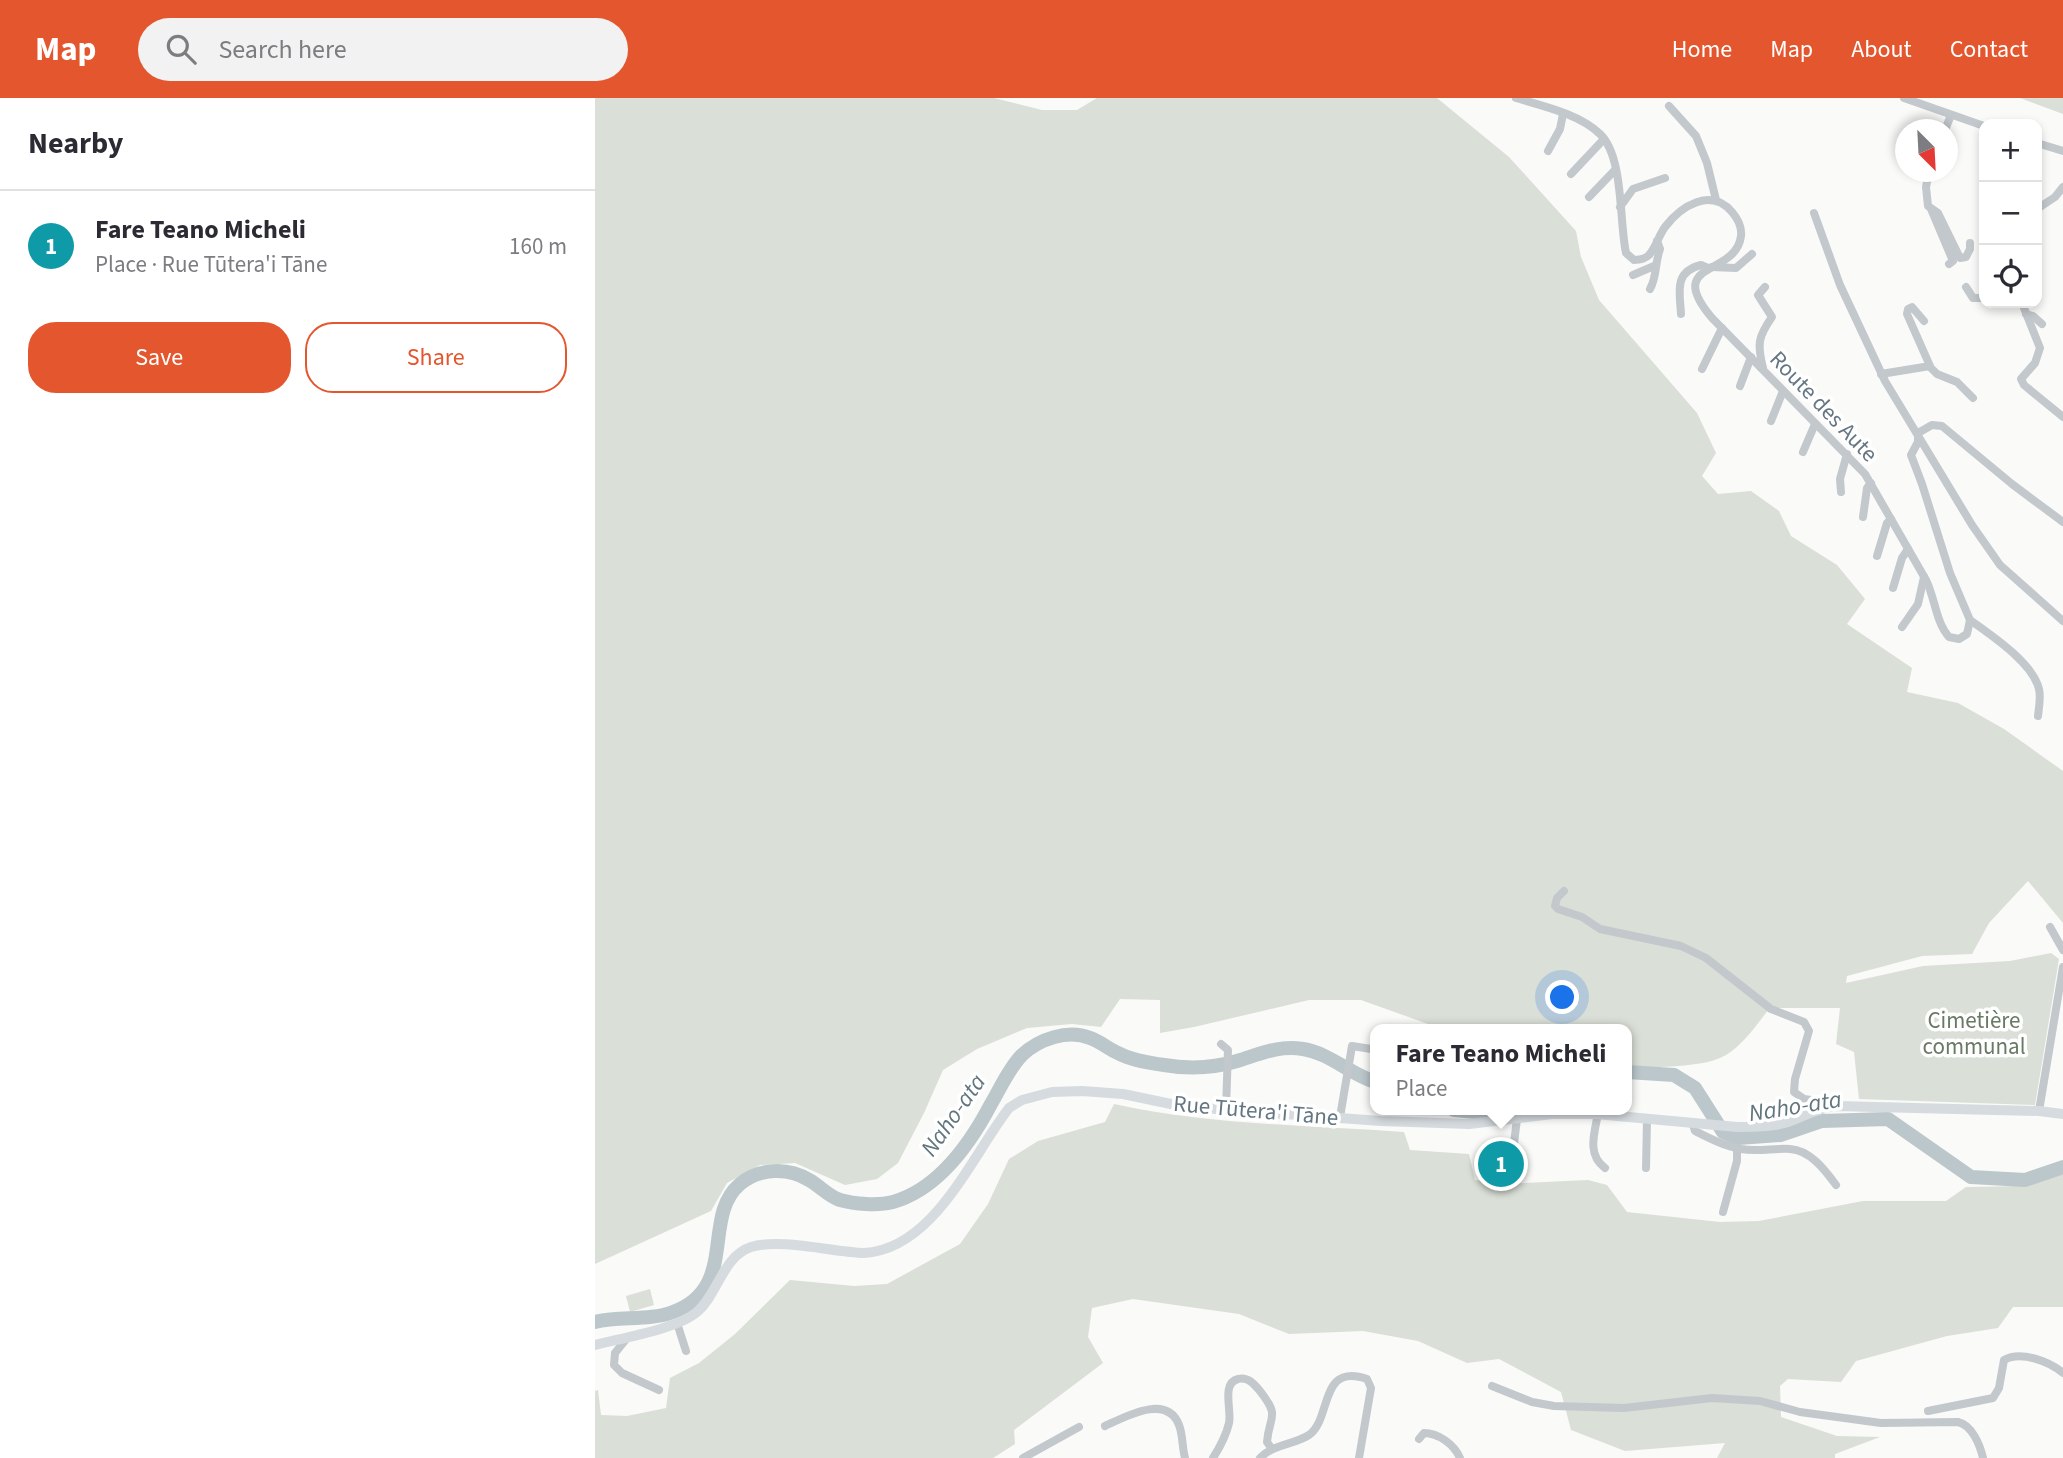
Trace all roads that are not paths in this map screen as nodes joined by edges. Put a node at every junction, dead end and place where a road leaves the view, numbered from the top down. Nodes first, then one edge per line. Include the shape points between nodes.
1 (1516, 98) edge
2 (1904, 98) edge
3 (1668, 106) dead end
4 (1563, 114) junction
5 (1951, 116) junction
6 (1950, 119) edge
7 (1979, 124) edge
8 (1604, 139) junction
9 (2042, 145) edge
10 (1548, 151) dead end
11 (2063, 151) edge
12 (1615, 170) junction
13 (1570, 174) dead end
14 (1665, 178) dead end
15 (1927, 182) edge
16 (2063, 187) edge
17 (1589, 197) dead end
18 (1716, 200) junction
19 (2042, 206) edge
20 (1619, 208) junction
21 (1934, 211) junction
22 (1814, 213) dead end
23 (1657, 241) junction
24 (1970, 243) dead end
25 (1752, 254) dead end
26 (1949, 264) dead end
27 (1654, 266) junction
28 (1710, 268) junction
29 (1633, 275) dead end
30 (1765, 287) dead end
31 (1966, 287) dead end
32 (1650, 289) dead end
33 (1979, 299) edge
34 (2024, 308) edge
35 (1681, 314) dead end
36 (2026, 314) junction
37 (1924, 321) dead end
38 (2042, 324) dead end
39 (1722, 328) junction
40 (1751, 358) junction
41 (1929, 366) junction
42 (1702, 369) dead end
43 (1764, 371) junction
44 (1881, 374) junction
45 (1740, 386) dead end
46 (1783, 391) junction
47 (1973, 398) dead end
48 (2061, 410) edge
49 (1771, 421) dead end
50 (1815, 424) junction
51 (1918, 433) junction
52 (1803, 452) dead end
53 (1847, 454) junction
54 (1871, 483) junction
55 (1841, 492) dead end
56 (1863, 517) dead end
57 (1891, 519) junction
58 (2063, 522) edge
59 (1908, 549) junction
60 (1877, 556) dead end
61 (1924, 577) junction
62 (1893, 589) dead end
63 (1969, 620) junction
64 (2063, 621) edge
65 (1902, 628) dead end
66 (2038, 716) dead end
67 (1564, 891) dead end
68 (2050, 927) dead end
69 (2063, 950) edge
70 (2063, 967) edge
71 (1221, 1044) dead end
72 (1370, 1049) edge
73 (1823, 1107) junction
74 (1226, 1110) junction
75 (2039, 1111) junction
76 (2063, 1114) edge
77 (1545, 1115) edge
78 (1598, 1115) edge
79 (1608, 1115) edge
80 (1339, 1117) junction
81 (1517, 1119) junction
82 (1647, 1119) junction
83 (1692, 1122) junction
84 (1737, 1148) junction
85 (1512, 1160) dead end
86 (1646, 1167) dead end
87 (1605, 1168) dead end
88 (1836, 1185) dead end
89 (1723, 1212) dead end
90 (677, 1323) junction
91 (629, 1336) junction
92 (595, 1345) edge
93 (686, 1350) dead end
94 (2063, 1373) edge
95 (1492, 1386) dead end
96 (659, 1390) dead end
97 (1928, 1411) dead end
98 (1105, 1426) dead end
99 (1079, 1427) dead end
100 (1419, 1440) dead end
101 (1272, 1449) junction
102 (1023, 1458) edge
103 (1185, 1458) edge
104 (1213, 1458) edge
105 (1260, 1458) edge
106 (1359, 1458) edge
107 (1460, 1458) edge
108 (1983, 1458) edge

1 - 4 street
2 - 5 street
3 - 18 street via 1696,136
4 - 8 street
4 - 10 street
5 - 6 street
5 - 7 street
8 - 12 street
8 - 13 street
9 - 11 street
12 - 17 street
12 - 20 street
14 - 20 street via 1633,189
15 - 21 street
16 - 19 street
18 - 23 street via 1685,207
18 - 28 street via 1736,216 1741,233 1735,251
20 - 23 street via 1629,257 1644,258
21 - 24 street via 1960,258 1969,253
21 - 26 street via 1953,261
22 - 44 street via 1840,285
23 - 27 street via 1660,248
25 - 28 street via 1736,268
27 - 29 street
27 - 32 street
28 - 35 street via 1695,267 1683,277 1678,293
28 - 39 street, Route des Aute via 1697,281 1696,295
30 - 43 street via 1758,295 1772,317 1758,344
31 - 33 street
34 - 36 street
36 - 38 street
36 - 48 street via 2040,348 2035,363 2021,379
37 - 41 street via 1910,307 1907,314
39 - 40 street, Route des Aute
39 - 42 street
40 - 43 street, Route des Aute
40 - 45 street
41 - 44 street
41 - 47 street via 1957,382
43 - 46 street, Route des Aute
44 - 51 street
46 - 49 street
46 - 50 street, Route des Aute
50 - 52 street
50 - 53 street, Route des Aute
51 - 58 street via 1931,425 1942,426
51 - 63 street, Route des Aute via 1911,455
51 - 64 street via 1995,559
53 - 54 street, Route des Aute
53 - 55 street
54 - 56 street
54 - 57 street, Route des Aute
57 - 59 street, Route des Aute
57 - 60 street
59 - 61 street, Route des Aute
59 - 62 street
61 - 63 street, Route des Aute via 1949,637 1964,637
61 - 65 street via 1918,604
63 - 66 street via 2036,679 2041,693
67 - 73 street via 1557,898 1558,909 1600,929 1681,946 1706,958 1771,1010 1804,1022 1809,1031 1794,1092
68 - 69 street
70 - 75 street
71 - 74 street via 1228,1050
72 - 80 street via 1352,1046
73 - 75 street, Rue Tūtera'i Tāne
73 - 83 street, Rue Tūtera'i Tāne via 1787,1122 1759,1127
74 - 80 street, Rue Tūtera'i Tāne
74 - 90 street, Rue Tūtera'i Tāne via 1082,1091 1021,1100 1009,1108 941,1208 905,1240 864,1253 781,1245 751,1247 737,1256 697,1312
75 - 76 street, Rue Tūtera'i Tāne
77 - 81 street, Rue Tūtera'i Tāne
78 - 87 street via 1593,1146
79 - 82 street, Rue Tūtera'i Tāne
80 - 81 street, Rue Tūtera'i Tāne via 1469,1124
81 - 85 street
82 - 83 street, Rue Tūtera'i Tāne
82 - 86 street
83 - 84 street via 1695,1130
84 - 88 street via 1763,1152 1792,1149 1812,1158
84 - 89 street
90 - 91 street, Rue Tūtera'i Tāne
90 - 93 street
91 - 92 street, Rue Tūtera'i Tāne
91 - 96 street via 615,1353 614,1365
94 - 97 street via 2037,1359 2010,1357 2004,1360 1993,1398
95 - 108 street via 1554,1406 1624,1408 1712,1398 1760,1401 1800,1412 1881,1423 1965,1423
98 - 103 street via 1138,1412 1168,1411 1180,1426
99 - 102 street
100 - 107 street via 1423,1433 1433,1434 1450,1444
101 - 104 street via 1267,1441 1272,1409 1254,1384 1239,1379 1229,1387 1229,1424
101 - 105 street
101 - 106 street via 1310,1434 1335,1383 1359,1377 1368,1380 1371,1388

